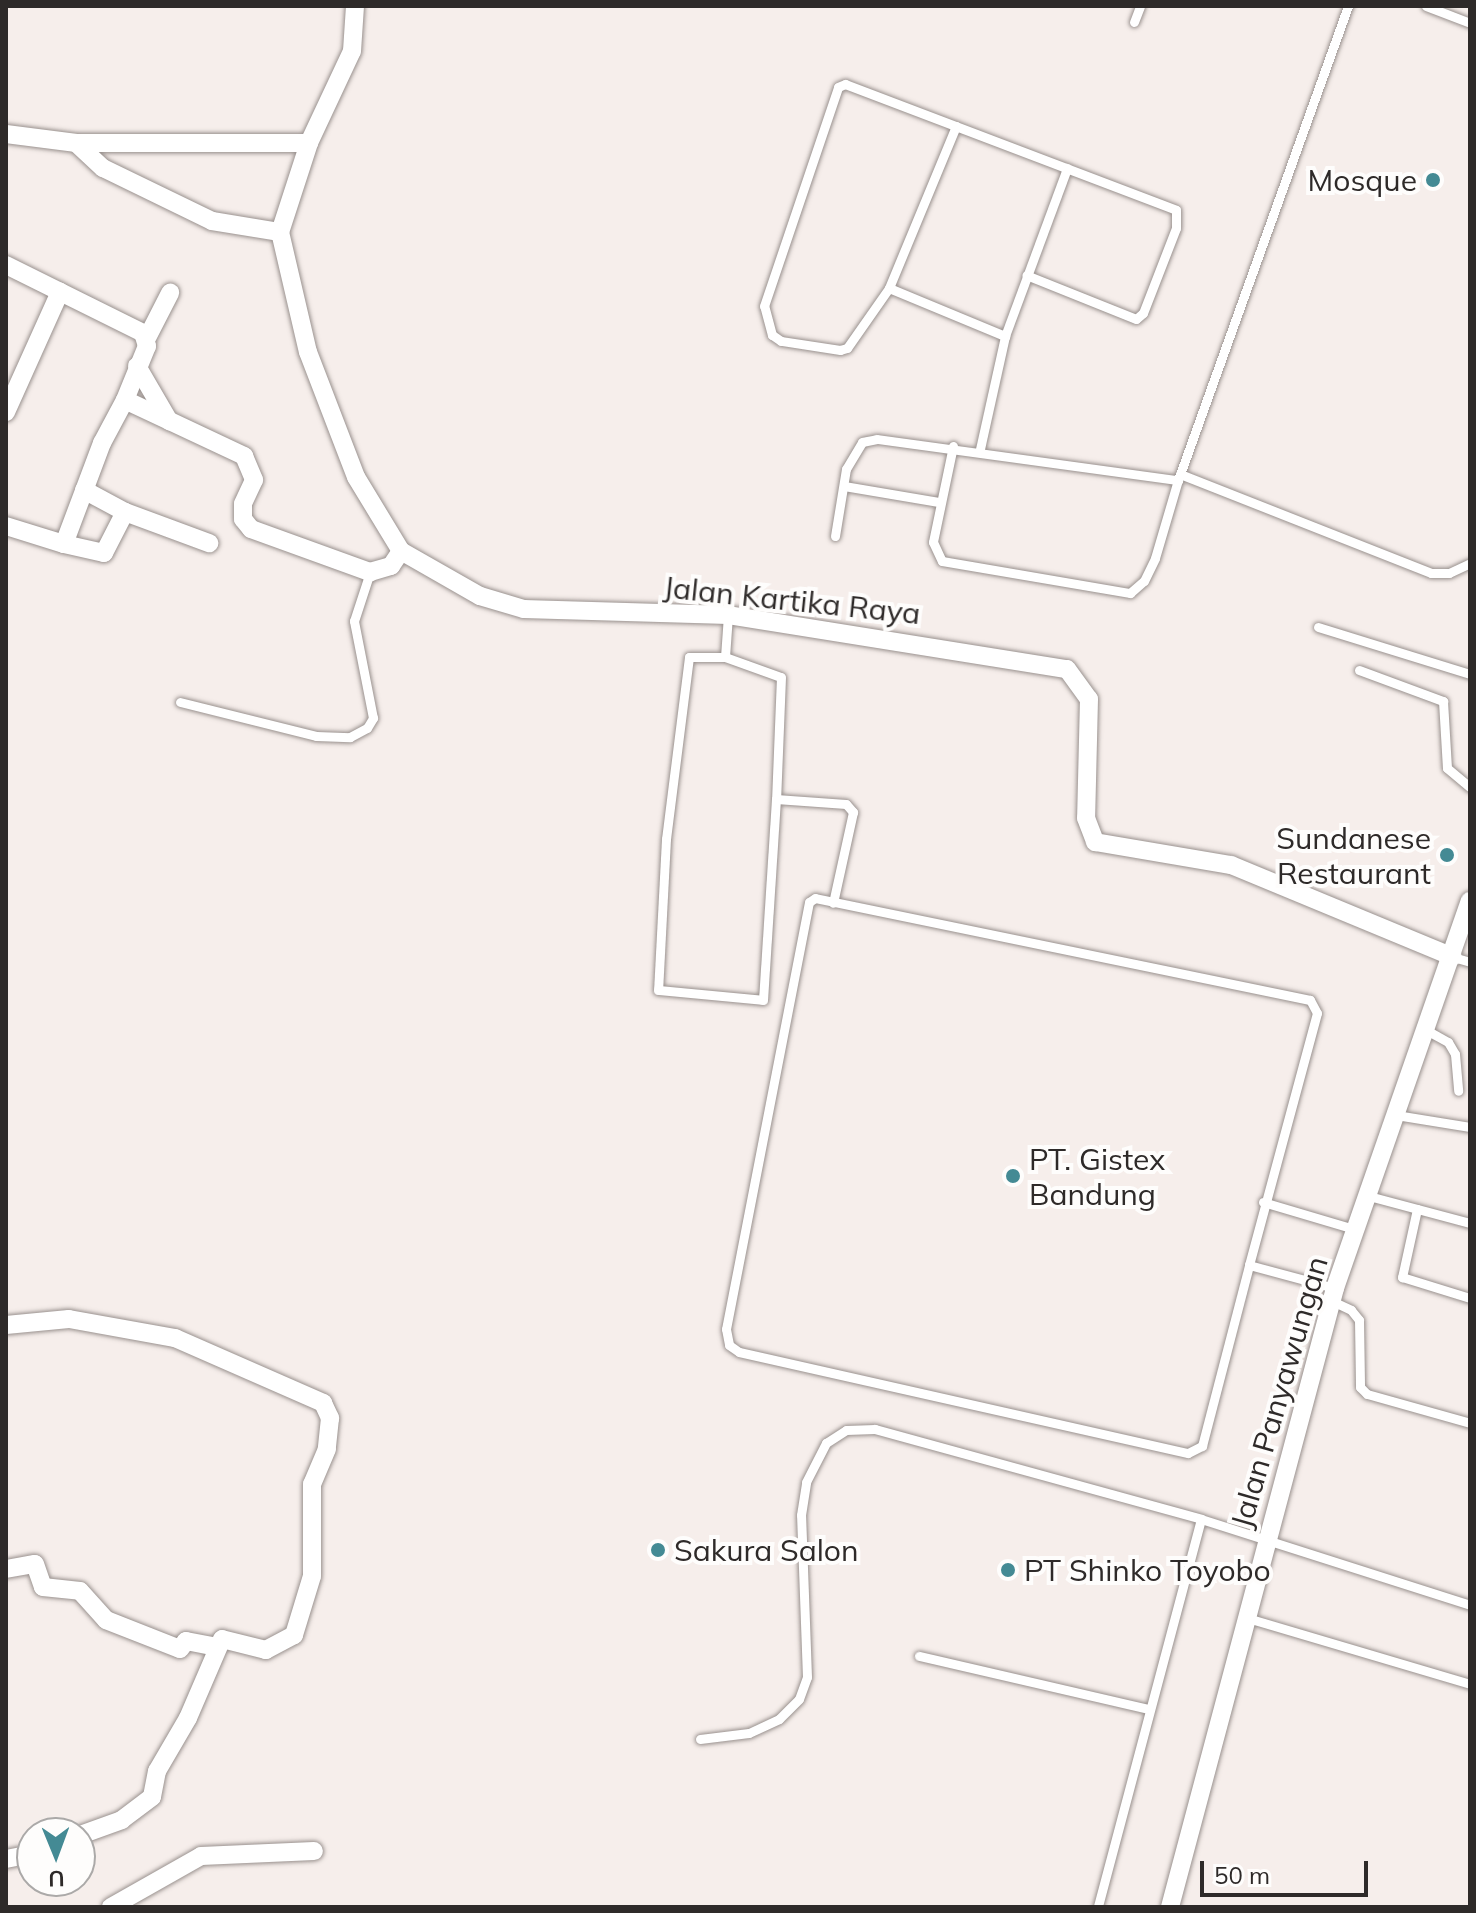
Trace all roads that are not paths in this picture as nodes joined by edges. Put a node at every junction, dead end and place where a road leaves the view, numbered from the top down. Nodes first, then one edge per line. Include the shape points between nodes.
1 (355, 6) edge
2 (1140, 6) edge
3 (1348, 6) edge
4 (1426, 6) edge
5 (1134, 22) dead end
6 (1470, 23) edge
7 (956, 126) junction
8 (6, 134) edge
9 (76, 143) junction
10 (309, 143) junction
11 (1067, 168) junction
12 (280, 232) junction
13 (6, 265) edge
14 (1026, 275) junction
15 (889, 288) junction
16 (60, 292) junction
17 (170, 293) dead end
18 (1005, 336) junction
19 (147, 338) junction
20 (137, 366) junction
21 (125, 400) junction
22 (6, 412) edge
23 (169, 421) junction
24 (953, 446) junction
25 (980, 449) junction
26 (1179, 477) junction
27 (844, 486) junction
28 (84, 490) junction
29 (939, 502) junction
30 (125, 512) junction
31 (6, 526) edge
32 (835, 536) dead end
33 (209, 543) dead end
34 (64, 544) junction
35 (401, 551) junction
36 (1470, 563) edge
37 (370, 572) junction
38 (728, 615) junction
39 (1318, 627) dead end
40 (725, 657) junction
41 (1359, 670) dead end
42 (1470, 674) edge
43 (180, 702) dead end
44 (1470, 787) edge
45 (776, 799) junction
46 (1470, 901) edge
47 (833, 903) junction
48 (1461, 960) edge
49 (1428, 1031) junction
50 (1458, 1091) dead end
51 (1396, 1115) junction
52 (1470, 1127) edge
53 (1365, 1195) junction
54 (1263, 1202) junction
55 (1417, 1209) junction
56 (1470, 1223) edge
57 (1354, 1229) junction
58 (1249, 1265) junction
59 (1334, 1294) junction
60 (1470, 1298) edge
61 (6, 1325) edge
62 (1470, 1423) edge
63 (1201, 1519) junction
64 (1267, 1541) junction
65 (6, 1569) edge
66 (1470, 1605) edge
67 (1244, 1617) junction
68 (216, 1647) junction
69 (919, 1656) dead end
70 (1470, 1684) edge
71 (1149, 1709) junction
72 (700, 1739) dead end
73 (96, 1829) edge
74 (314, 1851) dead end
75 (111, 1907) edge
76 (1098, 1907) edge
77 (1170, 1907) edge

1 - 10 street via 352,51
2 - 5 lane
3 - 26 lane
4 - 6 lane
7 - 11 lane
7 - 15 lane
7 - 15 lane via 851,83 838,87 764,306 772,335 781,341 840,350 847,348
8 - 9 street
9 - 10 street
9 - 12 street via 103,168 212,221
10 - 12 street
11 - 14 lane
11 - 14 lane via 1176,210 1176,228 1136,319
12 - 35 street, Jalan Kartika Raya via 313,366 356,477
13 - 16 street
14 - 18 lane
15 - 18 lane
16 - 19 street
16 - 22 street
17 - 19 street
18 - 25 lane
19 - 20 street
20 - 21 street
20 - 23 street
21 - 23 street
21 - 28 street
23 - 37 street via 244,456 254,480 243,504 243,519 251,529
24 - 25 lane
24 - 27 lane via 894,439 862,442 846,469
24 - 29 lane
25 - 26 lane
26 - 29 lane via 1155,558 1144,581 1130,593 942,561 933,542
26 - 36 lane via 1431,573 1449,573
27 - 29 lane
27 - 32 lane
28 - 30 street
28 - 34 street
30 - 33 street
30 - 34 street via 104,553
31 - 34 street
35 - 37 street via 391,566
35 - 38 street, Jalan Kartika Raya via 480,596 524,609
37 - 43 lane via 354,621 373,718 367,728 350,737 316,736
38 - 40 lane
38 - 48 street, Jalan Kartika Raya via 1067,669 1089,699 1086,818 1095,842 1231,865
39 - 42 lane
40 - 45 lane via 781,677
40 - 45 lane via 689,657 666,839 658,990 763,1000
41 - 44 lane via 1443,701 1447,768
45 - 47 lane via 846,804 853,812
46 - 48 street, Jalan Panyawungan
47 - 54 lane via 1310,1000 1317,1013
47 - 58 lane via 815,898 809,902 726,1329 729,1345 739,1352 1188,1453 1202,1446
48 - 49 street, Jalan Panyawungan
49 - 50 lane via 1448,1042 1455,1054
49 - 51 street, Jalan Panyawungan
51 - 52 lane
51 - 53 street, Jalan Panyawungan
53 - 55 lane
53 - 57 street, Jalan Panyawungan
54 - 57 lane
54 - 58 lane
55 - 56 lane
55 - 60 lane via 1402,1277
57 - 59 street, Jalan Panyawungan
58 - 59 lane
59 - 62 lane via 1359,1320 1360,1387 1367,1394
59 - 64 street, Jalan Panyawungan
61 - 68 street via 69,1319 175,1338 328,1410 327,1449 312,1484 312,1576 294,1635 266,1650 222,1639
63 - 64 lane
63 - 71 lane
63 - 72 lane via 875,1429 846,1430 826,1443 806,1482 801,1515 807,1677 799,1699 779,1719 749,1733
64 - 66 lane
64 - 67 street, Jalan Panyawungan
65 - 68 street via 35,1564 43,1587 80,1591 106,1620 180,1649 186,1641
67 - 70 lane
67 - 77 street, Jalan Panyawungan
68 - 73 street via 188,1718 157,1771 152,1797 122,1820
69 - 71 lane
71 - 76 lane
74 - 75 street via 201,1856

